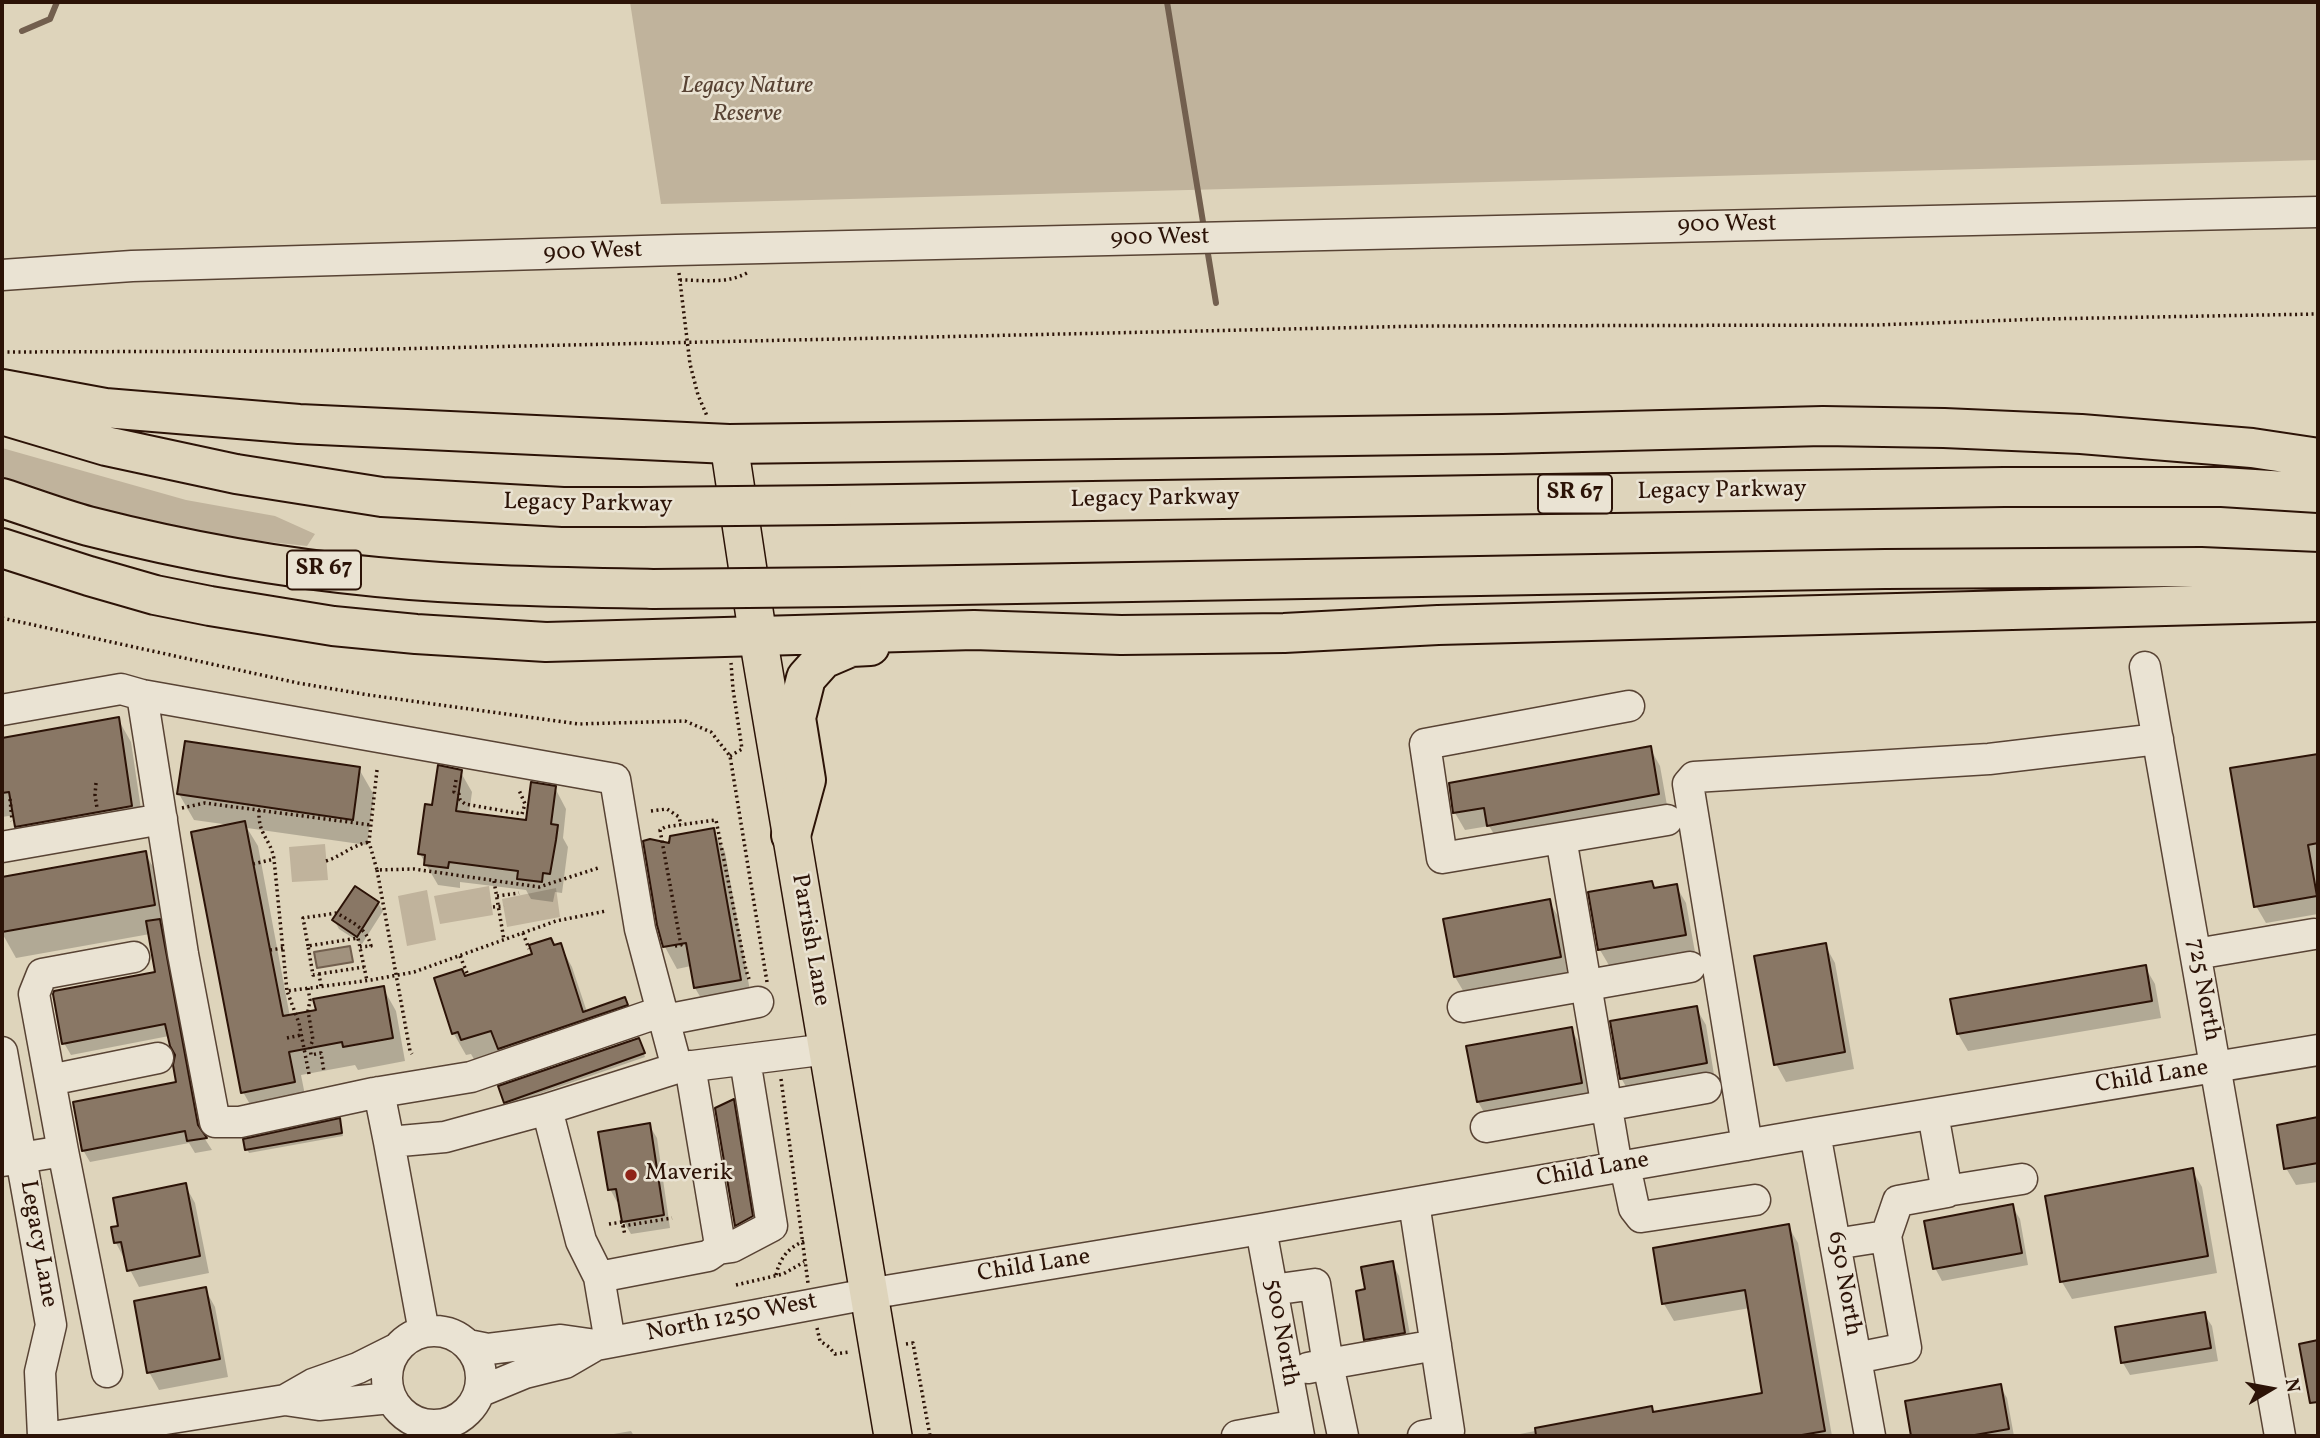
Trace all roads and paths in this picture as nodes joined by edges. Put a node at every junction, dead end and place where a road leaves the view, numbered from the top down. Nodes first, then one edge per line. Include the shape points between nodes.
1 (2318, 212) edge
2 (676, 250) junction
3 (2, 275) edge
4 (2318, 314) edge
5 (688, 343) junction
6 (2, 352) edge
7 (2, 389) edge
8 (2, 415) edge
9 (718, 431) junction
10 (2318, 458) edge
11 (2318, 494) edge
12 (2, 498) edge
13 (2, 548) edge
14 (2318, 572) edge
15 (2318, 602) edge
16 (837, 635) junction
17 (1121, 635) junction
18 (758, 637) junction
19 (2145, 667) dead end
20 (142, 695) junction
21 (1629, 706) dead end
22 (2, 710) edge
23 (2158, 739) junction
24 (778, 753) junction
25 (377, 770) dead end
26 (456, 780) dead end
27 (96, 783) dead end
28 (519, 790) dead end
29 (94, 795) dead end
30 (9, 799) dead end
31 (10, 810) dead end
32 (260, 810) junction
33 (652, 811) dead end
34 (170, 815) junction
35 (1667, 820) dead end
36 (371, 825) junction
37 (681, 825) junction
38 (791, 835) junction
39 (1562, 838) junction
40 (369, 842) junction
41 (2, 847) edge
42 (274, 859) junction
43 (326, 861) dead end
44 (253, 864) dead end
45 (598, 868) dead end
46 (377, 870) junction
47 (668, 870) junction
48 (662, 871) dead end
49 (494, 881) junction
50 (519, 893) dead end
51 (496, 896) junction
52 (606, 911) dead end
53 (523, 933) junction
54 (2314, 934) dead end
55 (369, 936) junction
56 (358, 938) junction
57 (504, 940) junction
58 (308, 946) junction
59 (675, 946) dead end
60 (360, 947) junction
61 (283, 948) junction
62 (529, 949) dead end
63 (270, 950) dead end
64 (2196, 954) junction
65 (460, 956) junction
66 (134, 957) dead end
67 (364, 967) junction
68 (1690, 967) dead end
69 (467, 973) dead end
70 (319, 974) junction
71 (396, 976) junction
72 (367, 981) junction
73 (1586, 985) junction
74 (321, 987) junction
75 (308, 988) junction
76 (287, 991) junction
77 (754, 991) joint
78 (1463, 1007) dead end
79 (664, 1015) junction
80 (301, 1035) junction
81 (287, 1038) dead end
82 (828, 1049) junction
83 (2318, 1050) edge
84 (2, 1052) edge
85 (412, 1055) dead end
86 (158, 1058) dead end
87 (745, 1060) junction
88 (684, 1067) junction
89 (2216, 1068) junction
90 (324, 1072) dead end
91 (309, 1074) dead end
92 (780, 1074) dead end
93 (50, 1080) junction
94 (1706, 1088) dead end
95 (379, 1092) junction
96 (1606, 1106) junction
97 (547, 1109) junction
98 (1933, 1114) junction
99 (1486, 1127) dead end
100 (1815, 1133) junction
101 (389, 1142) junction
102 (1747, 1144) junction
103 (63, 1151) junction
104 (11, 1160) edge
105 (1621, 1167) junction
106 (2022, 1179) dead end
107 (1946, 1191) junction
108 (1755, 1200) dead end
109 (1414, 1203) junction
110 (672, 1218) dead end
111 (609, 1224) dead end
112 (623, 1226) junction
113 (1261, 1229) junction
114 (625, 1235) dead end
115 (1886, 1236) junction
116 (804, 1241) junction
117 (1835, 1244) junction
118 (718, 1249) junction
119 (804, 1262) junction
120 (806, 1269) dead end
121 (776, 1276) junction
122 (599, 1277) junction
123 (736, 1285) dead end
124 (1272, 1290) junction
125 (868, 1294) junction
126 (424, 1332) junction
127 (819, 1335) dead end
128 (603, 1343) junction
129 (909, 1344) dead end
130 (468, 1345) junction
131 (1436, 1345) junction
132 (396, 1349) junction
133 (841, 1353) dead end
134 (1856, 1357) junction
135 (1328, 1364) junction
136 (107, 1372) dead end
137 (1287, 1372) junction
138 (479, 1392) junction
139 (391, 1398) junction
140 (285, 1400) junction
141 (417, 1428) edge
142 (453, 1428) edge
143 (1298, 1431) edge
144 (43, 1436) edge
145 (58, 1436) edge
146 (893, 1436) edge
147 (930, 1436) edge
148 (1237, 1436) edge
149 (1343, 1436) edge
150 (1423, 1436) edge
151 (1870, 1436) edge
152 (2280, 1436) edge

1 - 2 street, 900 West
2 - 3 street, 900 West via 132,266
2 - 5 path
4 - 5 path via 1876,325 1409,326
5 - 6 path
5 - 9 path via 693,378
7 - 9 highway via 105,408 299,424
8 - 11 highway, Legacy Parkway / SR 67, bridge via 106,446 236,474 382,497 563,507 2004,487 2222,487
9 - 10 highway via 1502,434 1823,426 1944,428 2081,434
9 - 18 main road, Parrish Lane
12 - 14 highway, SR 67, bridge via 86,525 180,547 376,577 462,584 653,589 1899,569 2201,567
13 - 18 highway via 155,595 333,626 546,642
15 - 17 highway
16 - 17 highway via 974,630
16 - 18 highway
16 - 24 highway via 811,648 788,676
17 - 38 highway via 851,647 823,659 806,678 796,718 806,780
18 - 24 main road, Parrish Lane
19 - 23 street, 725 North
20 - 22 street via 121,689
20 - 34 street
20 - 79 street via 615,779 640,929
21 - 39 street via 1425,744 1442,858
23 - 64 street, 725 North
23 - 102 street via 1989,759 1690,779
24 - 38 main road, Parrish Lane
25 - 36 path
26 - 28 path via 454,792 465,804 522,814 525,804
27 - 29 path
30 - 31 path
32 - 34 path via 205,803
32 - 36 path
32 - 42 path via 260,829
33 - 37 path via 667,809 679,817
34 - 41 street
34 - 95 street via 183,954 215,1122 240,1122
35 - 39 street
36 - 40 path
37 - 47 path via 660,830
37 - 77 path via 716,820
38 - 82 main road, Parrish Lane
39 - 73 street
40 - 43 path
40 - 46 path
42 - 44 path
42 - 61 path
45 - 49 path via 539,887
46 - 49 path via 414,869
46 - 71 path
47 - 48 path
47 - 59 path via 681,945
49 - 51 path
50 - 51 path
51 - 57 path
52 - 53 path
53 - 57 path
53 - 62 path
54 - 64 street
55 - 56 path
55 - 58 path via 337,913 303,918
55 - 60 path via 371,946
56 - 58 path
56 - 60 path
57 - 65 path
58 - 70 path via 313,975
60 - 67 path
61 - 63 path
61 - 76 path
64 - 89 street, 725 North
65 - 69 path
65 - 71 path
66 - 93 street via 42,974 34,994
67 - 70 path
67 - 72 path
68 - 73 street
70 - 74 path
71 - 72 path
71 - 85 path
72 - 74 path
73 - 78 street
73 - 96 street
74 - 75 path
75 - 76 path
75 - 90 path via 311,1055 321,1053
76 - 80 path
77 - 79 street
79 - 88 street
79 - 95 street via 471,1077
80 - 81 path
80 - 91 path
82 - 87 street
82 - 125 main road, Parrish Lane
83 - 89 street, Child Lane
84 - 104 street, Legacy Lane
86 - 93 street
87 - 88 street
87 - 118 street via 772,1226 732,1247
88 - 97 street
88 - 118 street
89 - 98 street, Child Lane
89 - 152 street, 725 North
92 - 116 path
93 - 103 street
94 - 96 street
95 - 101 street
96 - 99 street
96 - 105 street
97 - 101 street via 445,1137
97 - 122 street via 581,1241
98 - 100 street, Child Lane
98 - 107 street
100 - 102 street, Child Lane
100 - 117 street, 650 North
101 - 126 street
102 - 105 street, Child Lane
103 - 104 street
103 - 136 street
104 - 144 street, Legacy Lane via 51,1325 40,1372
105 - 108 street via 1634,1209 1641,1217
105 - 109 street, Child Lane
106 - 107 street
107 - 115 street via 1898,1201
109 - 113 street, Child Lane
109 - 131 street
110 - 112 path
111 - 112 path via 622,1222
112 - 114 path
113 - 124 street, 500 North
113 - 125 street, Child Lane
115 - 117 street
115 - 134 street via 1906,1348
116 - 119 path
116 - 121 path via 784,1255
117 - 134 street, 650 North
118 - 122 street via 708,1256
119 - 120 path
119 - 121 path
121 - 123 path
122 - 128 street
124 - 135 street via 1315,1284
124 - 137 street, 500 North
125 - 128 street, North 1250 West
125 - 146 main road, Parrish Lane
126 - 130 street via 456,1336
126 - 132 street
127 - 133 path via 835,1354
128 - 130 street, North 1250 West via 561,1340 488,1349
128 - 138 street, North 1250 West via 565,1363
129 - 147 path via 914,1343
130 - 138 street via 479,1367
131 - 135 street
131 - 150 street via 1449,1432
132 - 139 street via 387,1375
132 - 140 street
134 - 151 street, 650 North
135 - 137 street
135 - 149 street
137 - 143 street, 500 North
138 - 142 street
139 - 140 street via 319,1405
139 - 141 street
140 - 145 street
141 - 142 street via 423,1424
143 - 148 street

